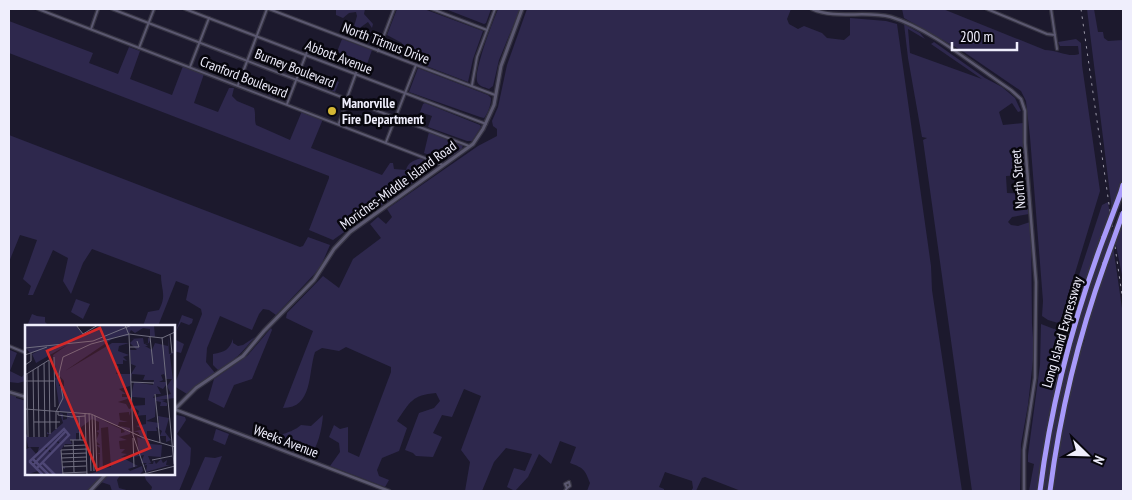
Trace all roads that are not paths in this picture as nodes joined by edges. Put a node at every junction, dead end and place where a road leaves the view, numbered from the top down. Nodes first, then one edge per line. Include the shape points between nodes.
1 (38, 9) edge
2 (98, 9) edge
3 (112, 9) edge
4 (154, 9) edge
5 (185, 9) edge
6 (268, 9) edge
7 (283, 9) edge
8 (394, 9) edge
9 (432, 9) edge
10 (495, 9) edge
11 (522, 9) edge
12 (812, 9) edge
13 (987, 9) edge
14 (1051, 9) edge
15 (42, 10) edge
16 (281, 13) junction
17 (209, 18) junction
18 (149, 23) junction
19 (91, 29) junction
20 (487, 30) junction
21 (1055, 35) junction
22 (257, 36) junction
23 (200, 42) junction
24 (310, 44) dead end
25 (139, 48) junction
26 (378, 50) junction
27 (1057, 50) dead end
28 (306, 55) junction
29 (248, 60) junction
30 (360, 62) dead end
31 (416, 65) junction
32 (190, 67) junction
33 (356, 74) junction
34 (297, 79) junction
35 (238, 85) junction
36 (471, 86) junction
37 (405, 93) junction
38 (496, 96) junction
39 (348, 98) junction
40 (288, 104) junction
41 (396, 117) junction
42 (339, 124) junction
43 (486, 124) junction
44 (386, 142) junction
45 (470, 146) junction
46 (443, 165) junction
47 (1123, 184) edge
48 (1123, 213) edge
49 (9, 346) edge
50 (25, 352) edge
51 (9, 392) edge
52 (25, 397) edge
53 (175, 408) edge
54 (175, 409) edge
55 (105, 475) edge
56 (567, 488) dead end
57 (90, 491) edge
58 (389, 491) edge
59 (565, 491) edge
60 (1024, 491) edge
61 (1040, 491) edge
62 (1050, 491) edge

1 - 15 street, Cranford Boulevard
2 - 19 street
3 - 18 street, Burney Boulevard
4 - 18 street
5 - 17 street, Abbott Avenue
6 - 16 street, North Titmus Drive
6 - 22 street
7 - 16 street
8 - 26 street
9 - 20 street
10 - 20 street
11 - 38 main road, Moriches-Middle Island Road via 501,66
12 - 60 street, North Street via 834,15 879,14 907,23 1011,90 1022,102 1036,282 1035,378 1024,450
13 - 21 street
14 - 21 street
15 - 19 street, Cranford Boulevard
16 - 26 street, North Titmus Drive
17 - 22 street, Abbott Avenue
17 - 23 street
18 - 23 street, Burney Boulevard
18 - 25 street
19 - 25 street, Cranford Boulevard
20 - 36 street
21 - 27 street
22 - 28 street, Abbott Avenue
22 - 29 street
23 - 29 street, Burney Boulevard
23 - 32 street
24 - 28 street
25 - 32 street, Cranford Boulevard
26 - 31 street, North Titmus Drive
28 - 33 street, Abbott Avenue
28 - 34 street
29 - 34 street, Burney Boulevard
29 - 35 street
30 - 33 street
31 - 36 street, North Titmus Drive
31 - 37 street
32 - 35 street, Cranford Boulevard
33 - 37 street, Abbott Avenue
33 - 39 street
34 - 39 street, Burney Boulevard
34 - 40 street
35 - 40 street, Cranford Boulevard
36 - 38 street, North Titmus Drive
37 - 41 street
37 - 43 street, Abbott Avenue
38 - 43 main road, Moriches-Middle Island Road
39 - 41 street, Burney Boulevard
39 - 42 street
40 - 42 street, Cranford Boulevard
41 - 44 street
41 - 45 street, Burney Boulevard
42 - 44 street, Cranford Boulevard
43 - 45 main road, Moriches-Middle Island Road
44 - 46 street, Cranford Boulevard
45 - 46 main road, Moriches-Middle Island Road
46 - 53 main road, Moriches-Middle Island Road via 345,237 314,280 243,356 196,388
47 - 61 highway, Long Island Expressway, bridge via 1077,314 1061,372
48 - 62 highway, Long Island Expressway, bridge via 1086,317 1070,375
49 - 50 street
51 - 52 street
54 - 58 street, Weeks Avenue
55 - 57 main road
56 - 59 street

